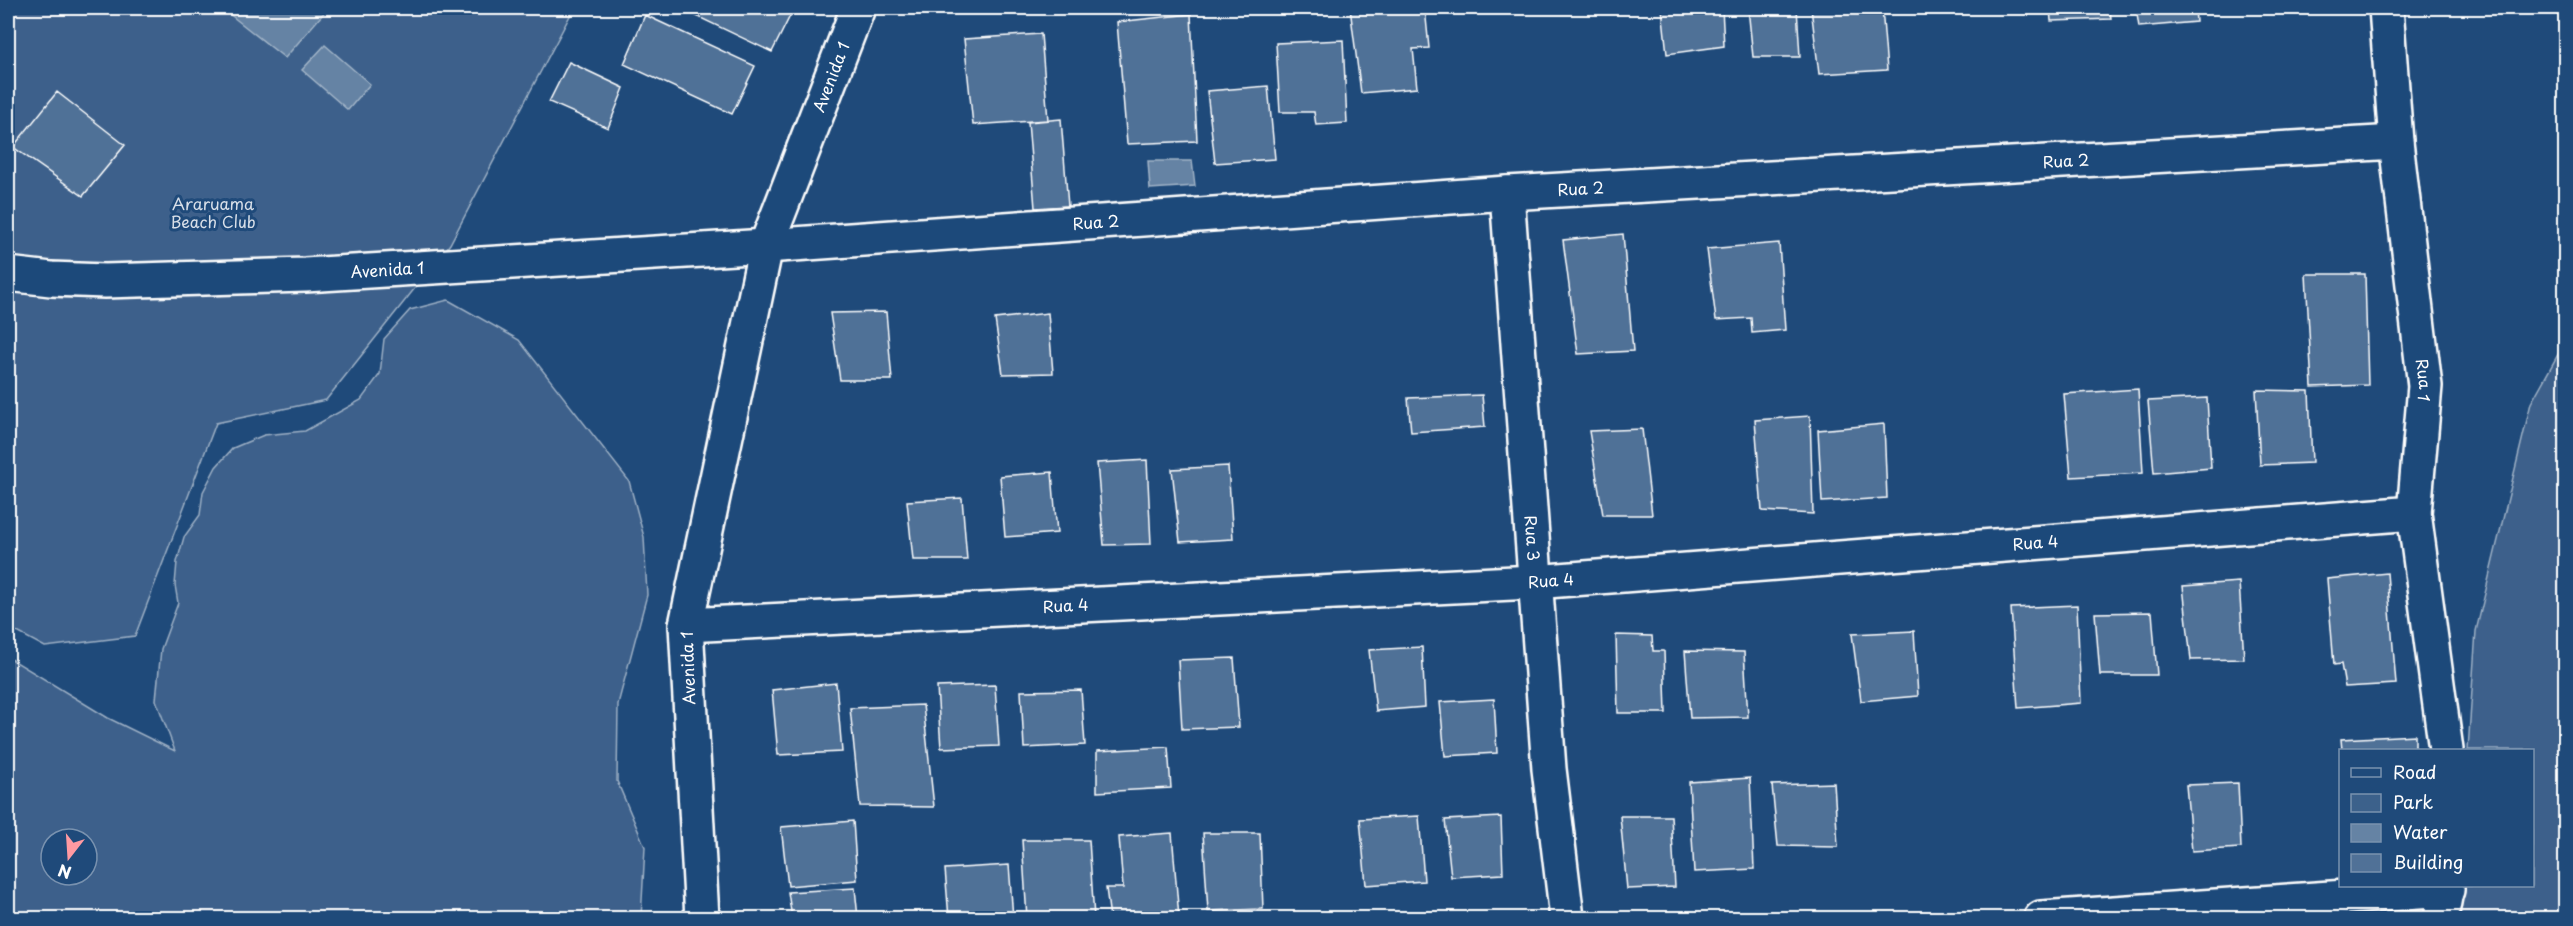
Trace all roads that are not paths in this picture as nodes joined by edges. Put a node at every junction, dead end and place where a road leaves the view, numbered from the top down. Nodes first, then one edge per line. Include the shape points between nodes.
1 (858, 8) edge
2 (2386, 8) edge
3 (2396, 141) junction
4 (1507, 193) junction
5 (766, 246) junction
6 (8, 274) edge
7 (2414, 513) junction
8 (1534, 582) junction
9 (686, 625) junction
10 (2446, 749) edge
11 (2445, 898) edge
12 (702, 918) edge
13 (1567, 918) edge
14 (2041, 918) edge

1 - 5 street, Avenida 1
2 - 3 street, Rua 1
3 - 4 street, Rua 2
3 - 7 street, Rua 1 via 2425,386
4 - 5 street, Rua 2
4 - 8 street, Rua 3
5 - 6 street, Avenida 1 via 305,275 105,281
5 - 9 street, Avenida 1
7 - 8 street, Rua 4
7 - 10 street, Rua 1
8 - 9 street, Rua 4
8 - 13 street, Rua 3 via 1549,769
9 - 12 street, Avenida 1
11 - 14 street

